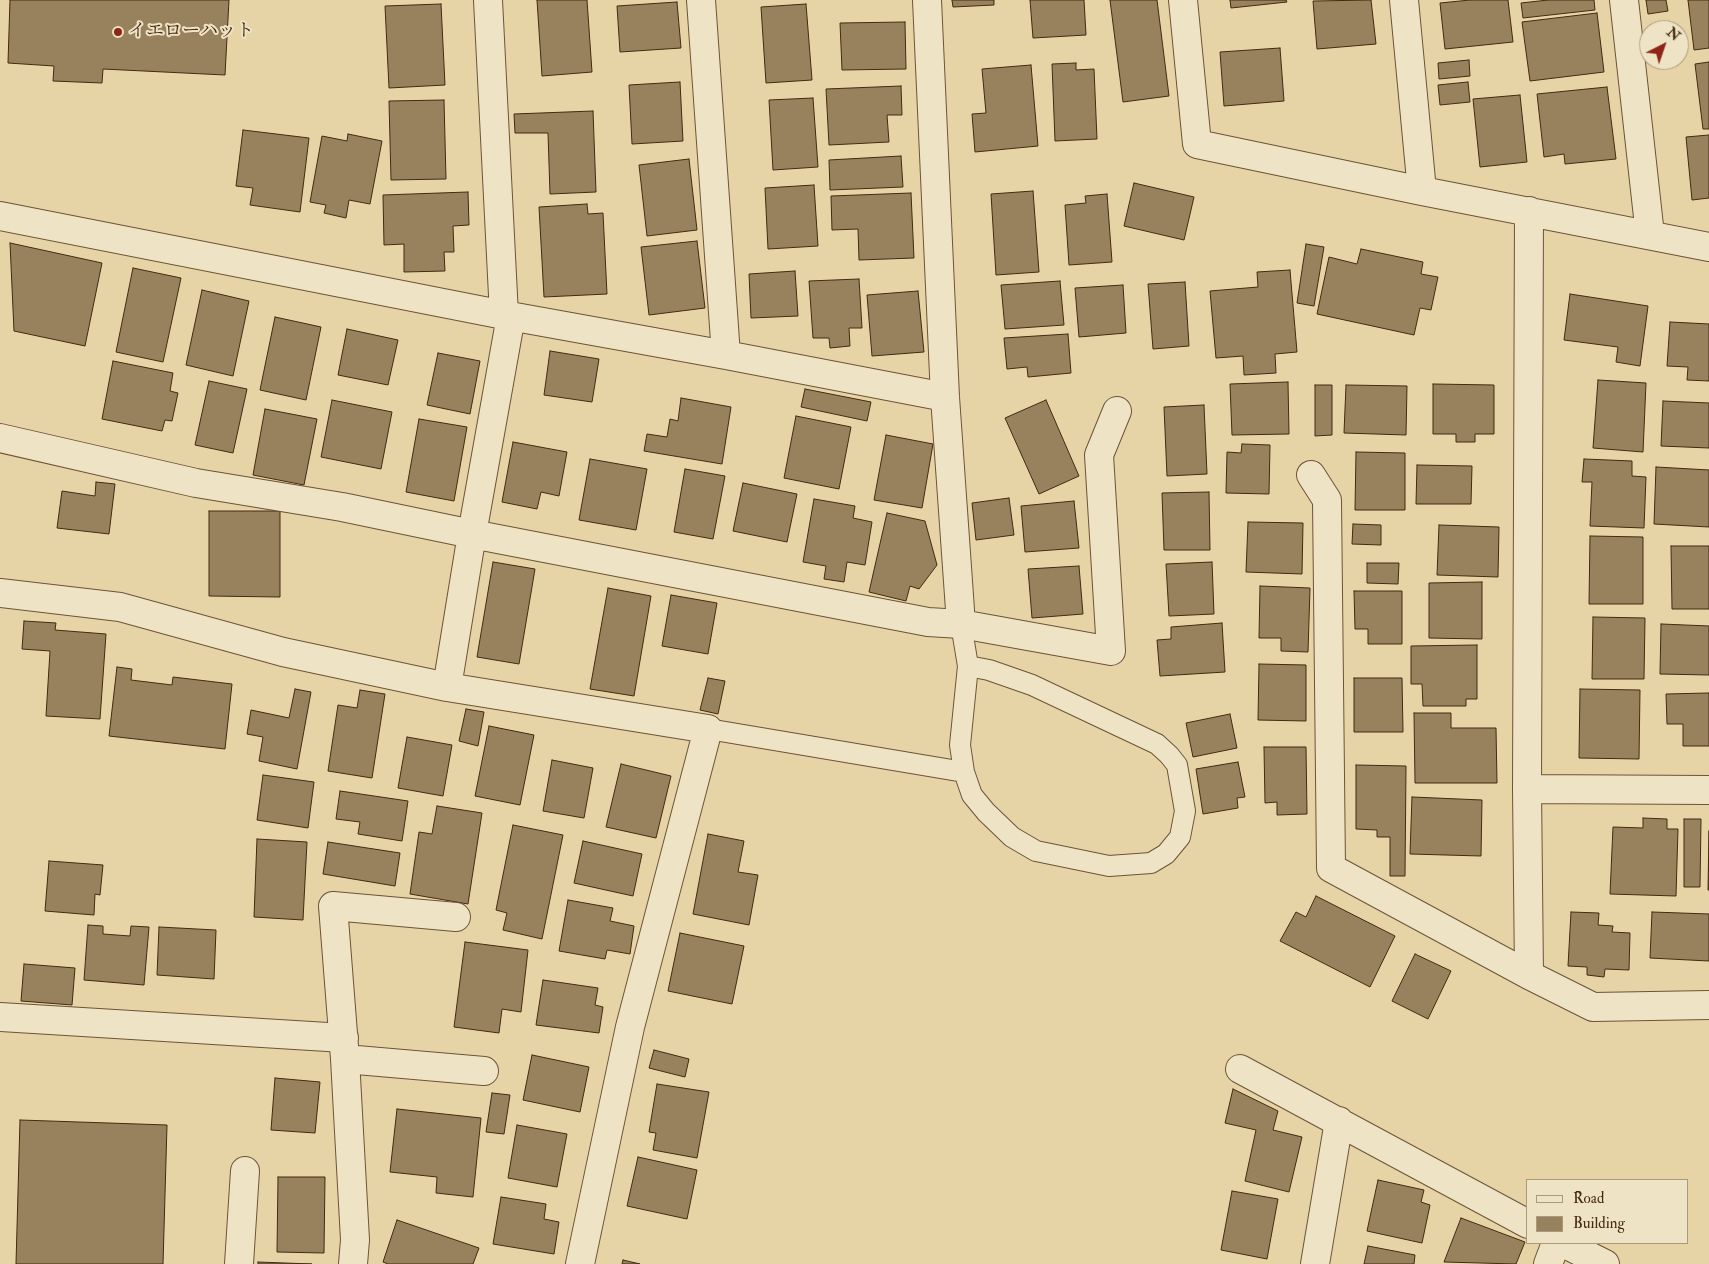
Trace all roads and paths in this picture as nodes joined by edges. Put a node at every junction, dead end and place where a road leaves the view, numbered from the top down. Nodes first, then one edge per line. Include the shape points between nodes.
1 (488, 0) edge
2 (701, 0) edge
3 (928, 0) edge
4 (1183, 0) edge
5 (1404, 0) edge
6 (1624, 0) edge
7 (1422, 191) junction
8 (1528, 211) junction
9 (0, 216) edge
10 (1650, 235) junction
11 (1709, 247) edge
12 (508, 315) junction
13 (726, 354) junction
14 (945, 397) junction
15 (1117, 411) dead end
16 (0, 438) edge
17 (1311, 475) dead end
18 (472, 534) junction
19 (0, 594) edge
20 (961, 624) junction
21 (968, 666) junction
22 (448, 687) junction
23 (708, 729) junction
24 (964, 772) junction
25 (1527, 789) junction
26 (1709, 790) edge
27 (456, 917) dead end
28 (1529, 975) junction
29 (1709, 1005) edge
30 (0, 1017) edge
31 (344, 1048) junction
32 (1240, 1069) dead end
33 (484, 1071) dead end
34 (1338, 1121) junction
35 (245, 1171) dead end
36 (1526, 1223) edge
37 (1556, 1244) edge
38 (1565, 1244) edge
39 (239, 1264) edge
40 (353, 1264) edge
41 (580, 1264) edge
42 (1315, 1264) edge
43 (1548, 1264) edge
44 (1605, 1264) edge

1 - 12 street
2 - 13 street
3 - 14 street
4 - 7 street via 1197,144
5 - 7 street
6 - 10 street
7 - 8 street
8 - 10 street
8 - 25 street
9 - 12 street
10 - 11 street
12 - 13 street
12 - 18 street
13 - 14 street
14 - 20 street
15 - 20 street via 1099,455 1111,651
16 - 18 street via 196,483 342,506
17 - 28 street via 1327,500 1331,868
18 - 20 street via 928,622
18 - 22 street
19 - 22 street via 120,607 283,652
20 - 21 lane
21 - 24 lane via 960,745
21 - 24 lane via 1032,685 1157,744 1177,764 1185,811 1180,837 1166,854 1151,863 1109,866 1036,851 1012,837 986,812 972,795
22 - 23 street
23 - 24 lane
23 - 41 street via 630,1027
25 - 26 street
25 - 28 street
27 - 31 street via 333,906
28 - 29 street via 1593,1007
30 - 31 street
31 - 33 street
31 - 40 street via 355,1240
32 - 34 street
34 - 36 street
34 - 42 street
35 - 39 street
37 - 43 street
38 - 44 street

